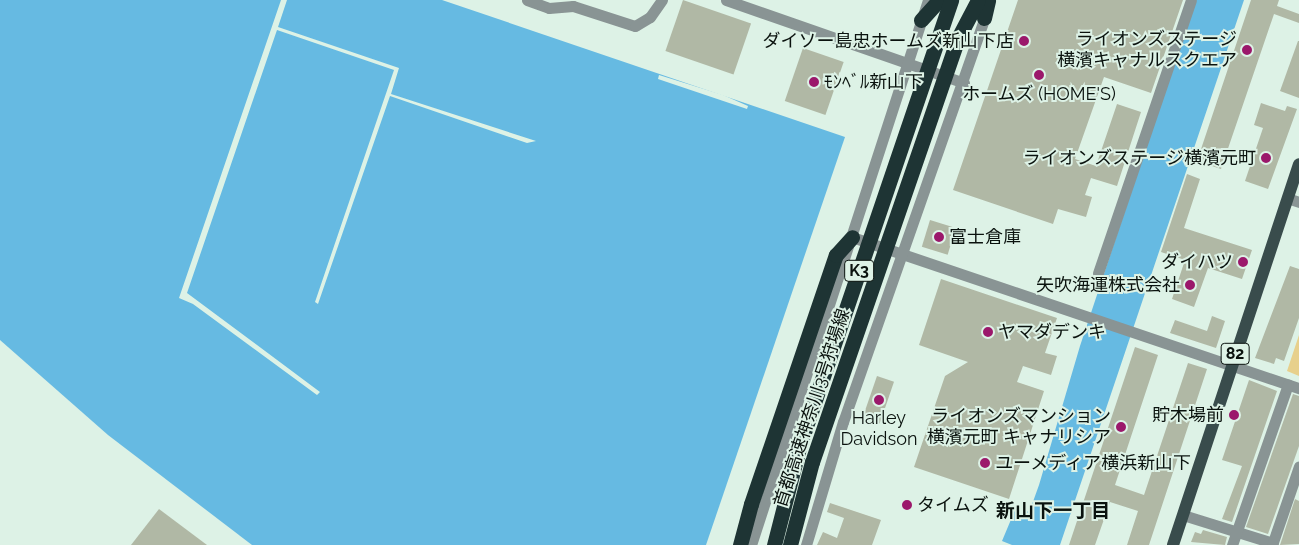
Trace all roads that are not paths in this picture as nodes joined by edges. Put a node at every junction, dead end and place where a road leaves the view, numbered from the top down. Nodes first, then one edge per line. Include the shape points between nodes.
1 (527, 0) edge
2 (662, 0) edge
3 (726, 0) edge
4 (928, 0) edge
5 (939, 0) edge
6 (951, 0) edge
7 (971, 0) edge
8 (978, 0) edge
9 (989, 0) edge
10 (1191, 0) edge
11 (984, 18) joint
12 (921, 20) junction
13 (957, 40) junction
14 (907, 63) junction
15 (964, 83) junction
16 (1299, 164) edge
17 (1293, 200) edge
18 (852, 237) junction
19 (902, 252) junction
20 (1098, 273) dead end
21 (1232, 365) junction
22 (1293, 386) edge
23 (1299, 466) edge
24 (1183, 515) junction
25 (1237, 531) junction
26 (1272, 544) edge
27 (740, 545) edge
28 (751, 545) edge
29 (774, 545) edge
30 (790, 545) edge
31 (806, 545) edge
32 (1173, 545) edge
33 (1232, 545) edge

1 - 2 street via 549,8 573,6 634,26 650,17
3 - 14 street
4 - 12 street
5 - 12 highway
6 - 29 highway, 首都高速神奈川3号狩場線 / K3, bridge via 800,444
7 - 13 highway, 首都高速神奈川3号狩場線 / K3
8 - 13 highway, K3
9 - 11 highway
10 - 20 street
11 - 15 street
12 - 14 street
13 - 30 highway, 首都高速神奈川3号狩場線 / K3, bridge via 812,462
14 - 15 street
14 - 18 street
15 - 19 street
16 - 17 main road, 82
17 - 21 main road, 82
18 - 19 street
18 - 27 highway via 836,255
18 - 28 street
19 - 21 street
19 - 31 street via 843,422
21 - 22 street
21 - 24 main road, 82
22 - 25 street
23 - 26 street
24 - 25 street
24 - 32 main road, 82
25 - 26 street
25 - 33 street

